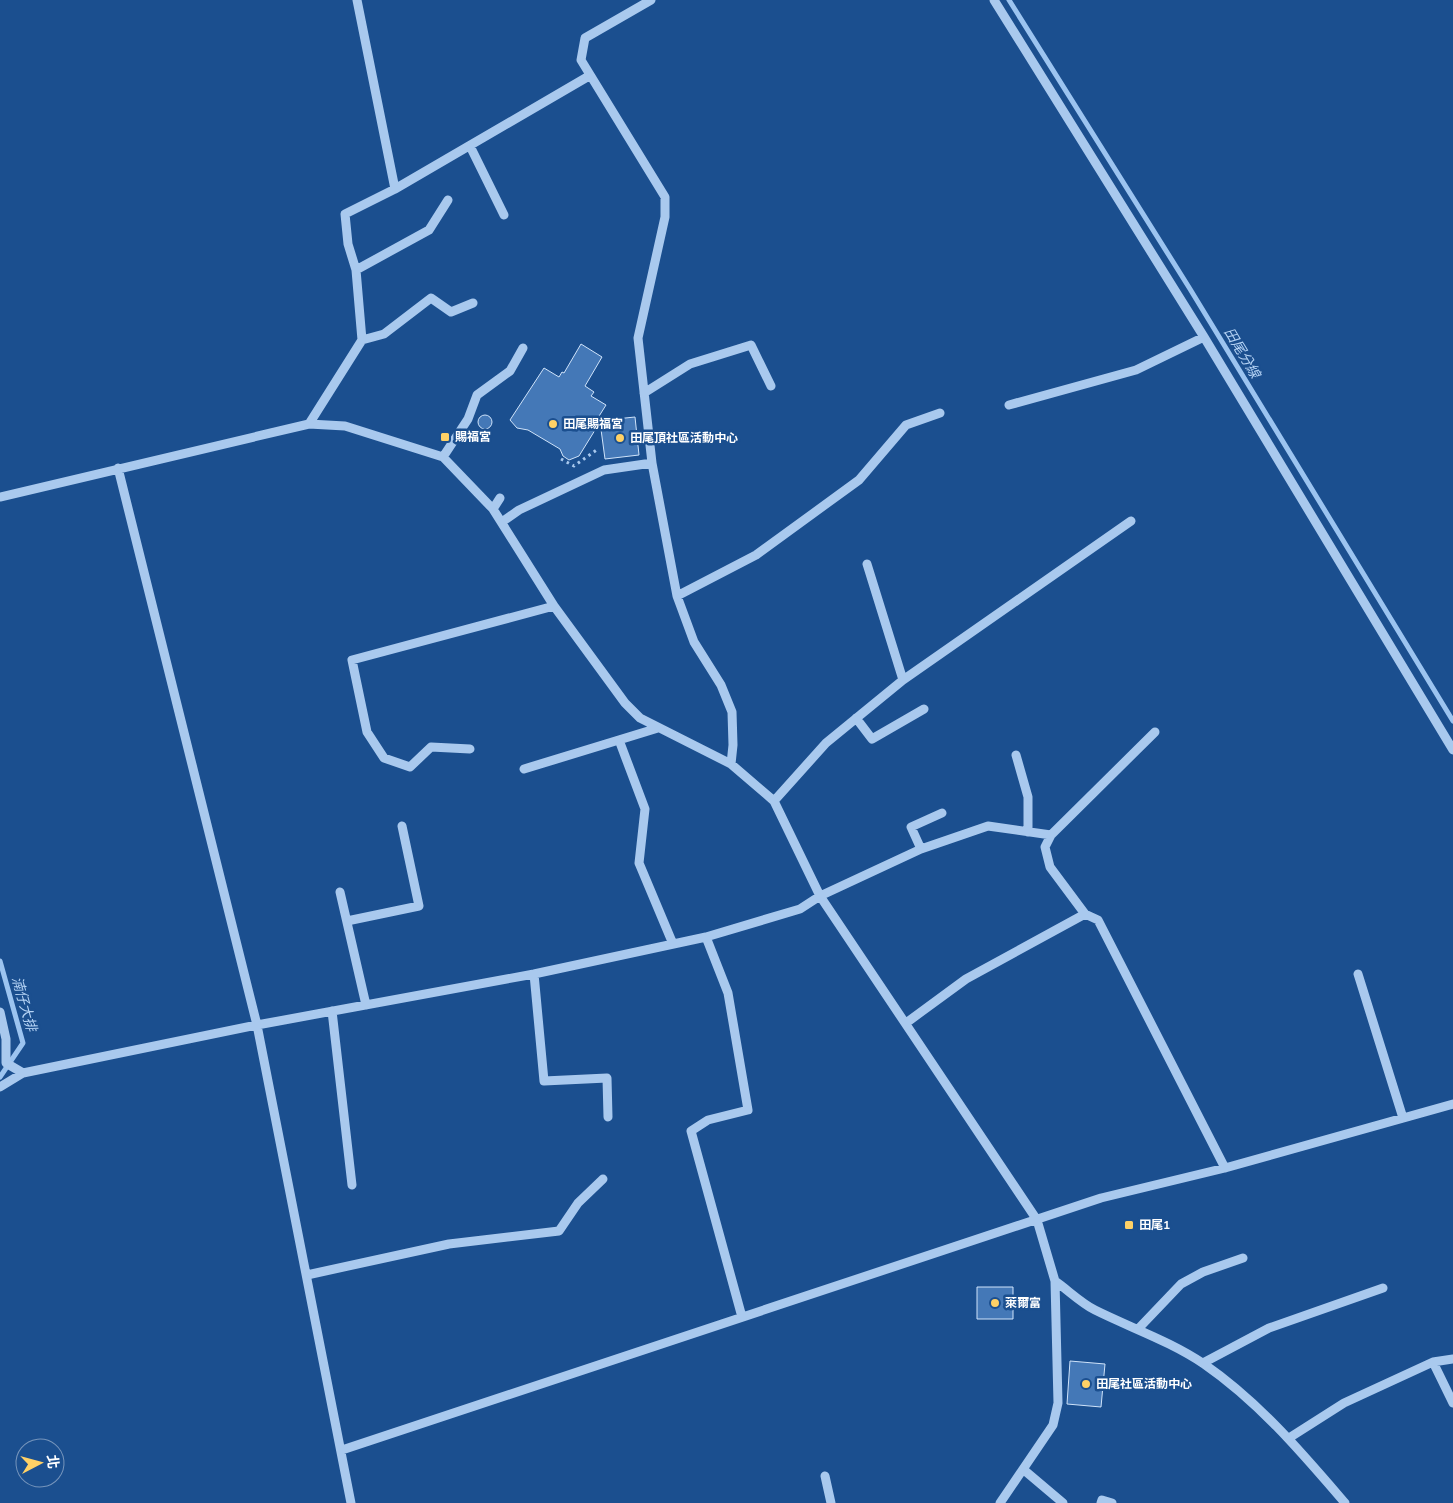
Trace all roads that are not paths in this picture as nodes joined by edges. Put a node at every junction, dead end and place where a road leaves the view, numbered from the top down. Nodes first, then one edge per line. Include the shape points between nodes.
1 (357, 0) edge
2 (651, 0) edge
3 (994, 0) edge
4 (589, 76) junction
5 (470, 146) junction
6 (395, 189) junction
7 (448, 200) dead end
8 (504, 215) dead end
9 (356, 270) junction
10 (473, 303) dead end
11 (1204, 337) junction
12 (362, 340) junction
13 (522, 348) dead end
14 (771, 386) dead end
15 (644, 393) junction
16 (1009, 404) dead end
17 (940, 413) dead end
18 (309, 424) junction
19 (443, 457) junction
20 (652, 463) junction
21 (118, 468) junction
22 (0, 497) edge
23 (500, 498) dead end
24 (493, 509) junction
25 (502, 522) junction
26 (1130, 522) dead end
27 (867, 564) dead end
28 (677, 596) junction
29 (554, 606) junction
30 (903, 680) junction
31 (924, 709) dead end
32 (856, 718) junction
33 (658, 728) junction
34 (1156, 732) dead end
35 (619, 740) junction
36 (470, 749) dead end
37 (1453, 750) edge
38 (1016, 755) dead end
39 (731, 764) junction
40 (524, 769) dead end
41 (774, 802) junction
42 (942, 813) dead end
43 (402, 826) dead end
44 (1028, 832) junction
45 (1051, 835) junction
46 (921, 849) junction
47 (340, 892) dead end
48 (820, 896) junction
49 (1084, 914) junction
50 (347, 920) junction
51 (706, 936) junction
52 (673, 944) junction
53 (534, 974) junction
54 (1358, 974) dead end
55 (366, 1005) junction
56 (332, 1011) junction
57 (0, 1012) edge
58 (906, 1023) junction
59 (257, 1025) junction
60 (23, 1073) junction
61 (0, 1087) edge
62 (1453, 1104) edge
63 (608, 1117) dead end
64 (1403, 1118) junction
65 (1225, 1168) junction
66 (603, 1178) dead end
67 (352, 1185) dead end
68 (1038, 1220) junction
69 (1243, 1258) dead end
70 (307, 1275) junction
71 (1055, 1281) junction
72 (1382, 1288) dead end
73 (742, 1317) junction
74 (1139, 1328) junction
75 (1453, 1359) edge
76 (1432, 1362) junction
77 (1203, 1363) junction
78 (1453, 1403) edge
79 (1289, 1438) junction
80 (342, 1450) junction
81 (1024, 1470) junction
82 (825, 1476) dead end
83 (352, 1503) edge
84 (830, 1503) edge
85 (1000, 1503) edge
86 (1063, 1503) edge
87 (1101, 1503) edge
88 (1112, 1503) edge
89 (1345, 1503) edge

1 - 6 street
2 - 4 street via 585,38 582,60
3 - 11 street
4 - 5 street
4 - 15 street via 665,197 665,217 638,338
5 - 6 street
5 - 8 street
6 - 9 street via 345,214 348,244
7 - 9 street via 430,230
9 - 12 street
10 - 12 street via 451,312 431,298 384,334
11 - 16 street via 1136,370
11 - 37 street
12 - 18 street
13 - 19 street via 510,371 477,395 468,419
14 - 15 street via 751,345 690,364
15 - 20 street
17 - 28 street via 906,425 858,480 756,555
18 - 19 street via 344,426
18 - 21 street
19 - 24 street
20 - 25 street via 604,470 519,510
20 - 28 street
21 - 22 street
21 - 59 street
23 - 24 street
24 - 25 street
25 - 29 street
26 - 30 street
27 - 30 street
28 - 39 street via 694,642 721,685 732,712 734,745
29 - 33 street via 625,703 640,718
29 - 36 street via 352,660 367,732 384,758 410,767 431,747
30 - 32 street
31 - 32 street via 872,739
32 - 41 street via 826,742
33 - 35 street
33 - 39 street
34 - 45 street
35 - 40 street
35 - 52 street via 645,809 639,863
38 - 44 street via 1028,798
39 - 41 street
41 - 48 street
42 - 46 street via 911,827
43 - 50 street via 418,906
44 - 45 street
44 - 46 street via 988,826
45 - 49 street via 1045,847 1050,867
46 - 48 street
47 - 50 street
48 - 51 street via 800,909
48 - 58 street
49 - 58 street via 966,979
49 - 65 street via 1098,920
50 - 55 street
51 - 52 street
51 - 73 street via 728,993 748,1110 708,1120 691,1131
52 - 53 street
53 - 55 street
53 - 63 street via 544,1081 607,1078
54 - 64 street
55 - 56 street
56 - 59 street
56 - 67 street
57 - 60 street via 6,1039 6,1063
58 - 68 street
59 - 60 street
59 - 70 street
60 - 61 street
62 - 64 street
64 - 65 street
65 - 68 street via 1101,1198
66 - 70 street via 578,1203 559,1231 449,1244
68 - 71 street
68 - 73 street
69 - 74 street via 1203,1272 1181,1284
70 - 80 street
71 - 74 street via 1093,1310
71 - 81 street via 1058,1403 1053,1425
72 - 77 street via 1269,1328
73 - 80 street
74 - 77 street
75 - 76 street
76 - 78 street
76 - 79 street via 1344,1403
77 - 79 street via 1241,1392
79 - 89 street
80 - 83 street
81 - 85 street
81 - 86 street
82 - 84 street
87 - 88 street via 1102,1500

